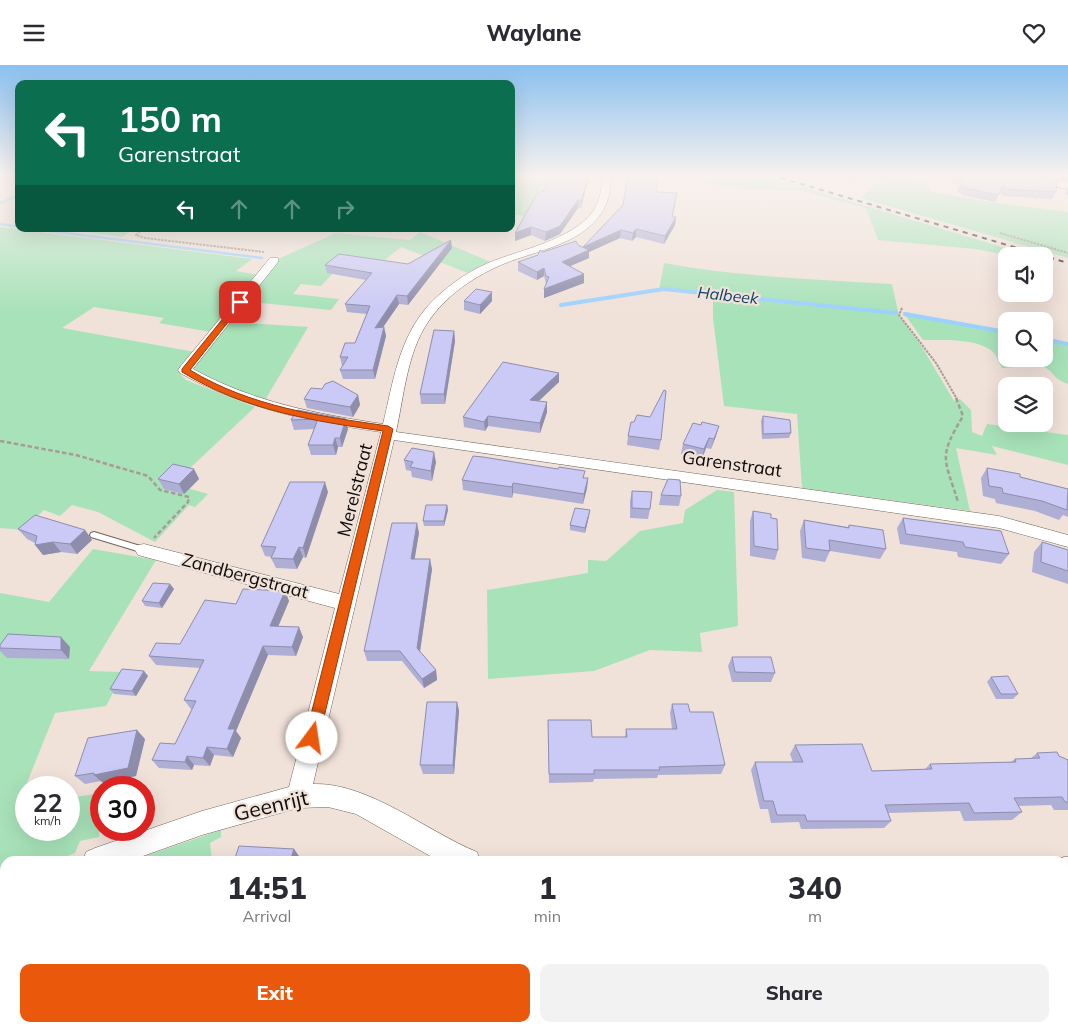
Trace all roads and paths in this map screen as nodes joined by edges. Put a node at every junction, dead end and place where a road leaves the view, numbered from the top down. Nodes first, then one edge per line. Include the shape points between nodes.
1 (588, 220) edge
2 (137, 232) edge
3 (1000, 233) dead end
4 (1068, 253) edge
5 (274, 260) joint
6 (902, 308) dead end
7 (388, 432) junction
8 (0, 441) edge
9 (963, 517) junction
10 (94, 535) dead end
11 (1068, 541) edge
12 (144, 550) junction
13 (345, 603) junction
14 (298, 796) junction
15 (109, 856) edge
16 (456, 856) edge

1 - 7 street, Merelstraat via 555,241 481,271 446,293 428,312 408,347
2 - 5 path via 136,235 145,239 272,254
3 - 4 path
5 - 7 street, Garenstraat via 185,371 262,406
6 - 9 path via 899,315 959,401 963,416 947,443 944,457
7 - 9 street, Garenstraat
7 - 13 street, Merelstraat
8 - 12 path via 85,457 148,476 160,490 189,497
9 - 11 street, Garenstraat
10 - 12 lane
12 - 13 street, Zandbergstraat
13 - 14 street, Merelstraat
14 - 15 street, Geenrijt via 202,823
14 - 16 street, Geenrijt via 328,795 362,803

